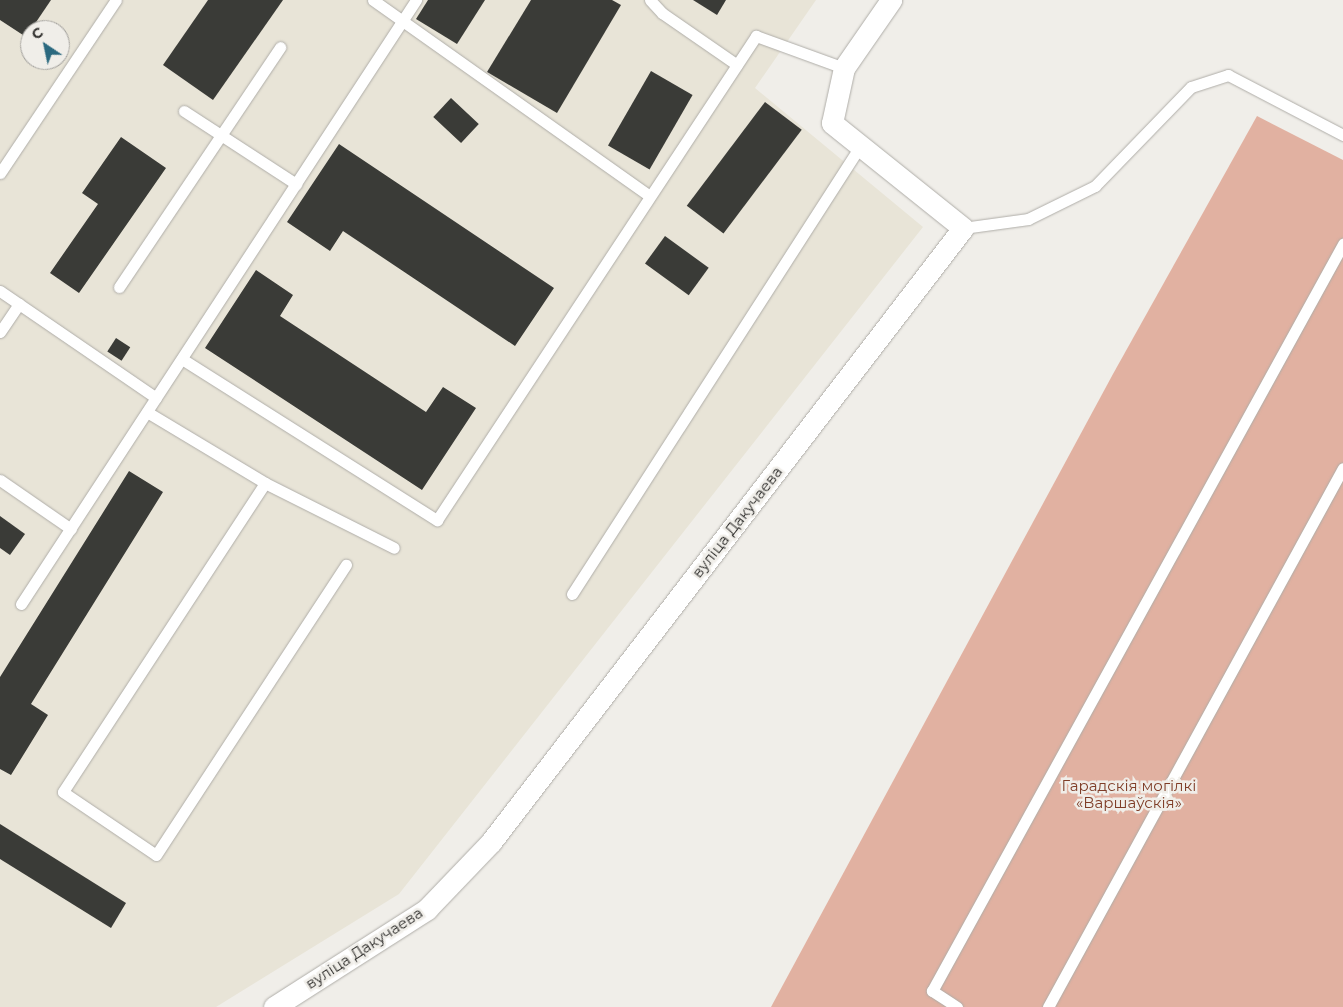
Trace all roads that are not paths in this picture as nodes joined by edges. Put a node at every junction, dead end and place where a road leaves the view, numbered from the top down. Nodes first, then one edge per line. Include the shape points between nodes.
1 (116, 0) edge
2 (373, 0) edge
3 (416, 0) edge
4 (650, 0) edge
5 (891, 0) edge
6 (402, 21) junction
7 (280, 47) dead end
8 (737, 65) junction
9 (844, 68) junction
10 (184, 111) dead end
11 (221, 135) junction
12 (1343, 135) edge
13 (859, 148) junction
14 (0, 173) edge
15 (296, 184) junction
16 (650, 196) junction
17 (963, 228) junction
18 (1343, 244) edge
19 (119, 287) dead end
20 (0, 291) edge
21 (20, 304) junction
22 (0, 332) edge
23 (182, 358) junction
24 (156, 398) junction
25 (147, 412) junction
26 (1343, 468) edge
27 (0, 480) edge
28 (265, 483) junction
29 (1338, 487) edge
30 (71, 529) junction
31 (394, 548) dead end
32 (346, 565) dead end
33 (572, 594) dead end
34 (21, 604) dead end
35 (274, 1007) edge
36 (957, 1007) edge
37 (1048, 1007) edge

1 - 14 lane
2 - 6 lane
3 - 6 lane
4 - 8 lane via 662,13
5 - 9 street
6 - 15 lane
6 - 16 lane
7 - 11 lane
8 - 9 lane via 756,36
8 - 16 lane
9 - 13 street via 832,123
10 - 11 lane
11 - 15 lane
11 - 19 lane
12 - 17 lane via 1228,75 1191,87 1095,186 1028,219
13 - 17 street
13 - 33 lane
15 - 23 lane
16 - 23 lane via 437,520
17 - 35 street, вуліца Дакучаева via 491,842 427,909
18 - 36 lane via 932,991
20 - 21 lane
21 - 22 lane
21 - 24 lane
23 - 24 lane
24 - 25 lane
25 - 28 lane
25 - 30 lane
26 - 29 lane
27 - 30 lane
28 - 31 lane
28 - 32 lane via 63,792 156,855
29 - 37 lane
30 - 34 lane

